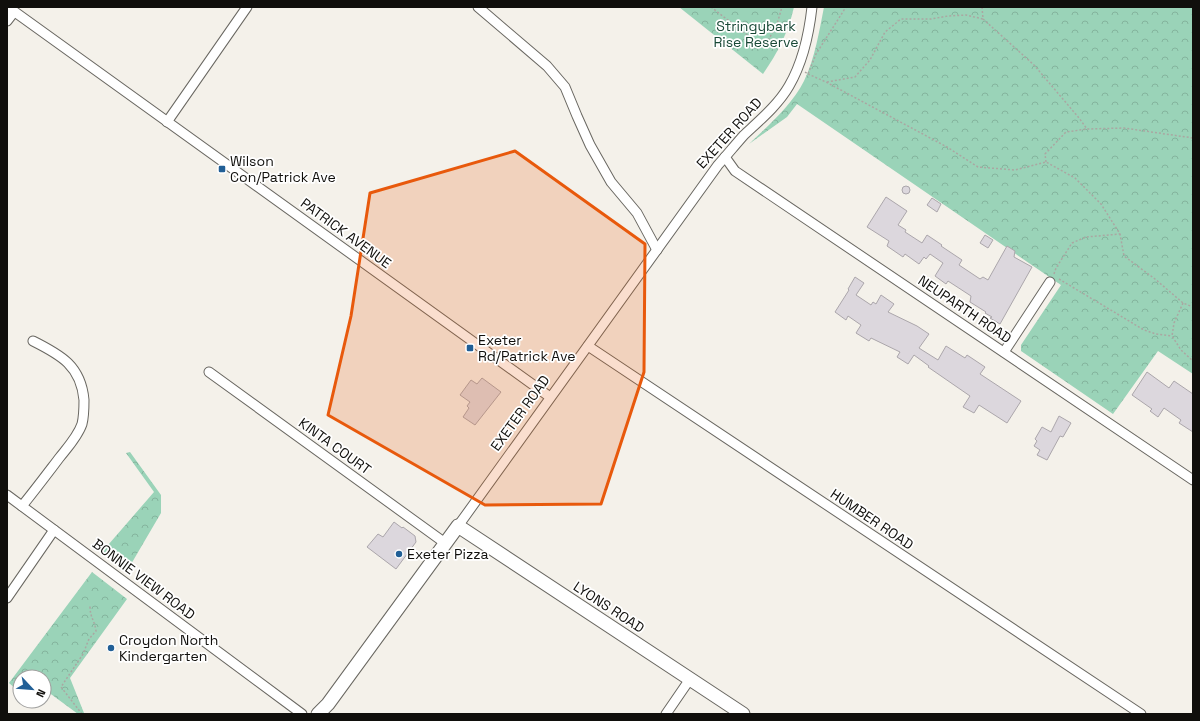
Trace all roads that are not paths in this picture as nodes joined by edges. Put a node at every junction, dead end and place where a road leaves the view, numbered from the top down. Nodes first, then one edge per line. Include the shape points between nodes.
1 (247, 7) edge
2 (478, 7) edge
3 (812, 7) edge
4 (11, 9) edge
5 (7, 21) edge
6 (167, 122) junction
7 (725, 157) junction
8 (658, 250) junction
9 (1050, 282) dead end
10 (33, 341) dead end
11 (588, 346) junction
12 (1004, 352) junction
13 (209, 372) dead end
14 (550, 397) junction
15 (1193, 480) edge
16 (7, 495) edge
17 (22, 506) junction
18 (458, 526) junction
19 (54, 530) junction
20 (445, 543) junction
21 (7, 598) edge
22 (690, 679) junction
23 (302, 714) edge
24 (318, 714) edge
25 (666, 714) edge
26 (743, 714) edge
27 (1141, 714) edge

1 - 6 street
2 - 8 street via 547,66 566,87 590,145 611,182 637,213
3 - 7 street, EXETER ROAD via 798,68 789,86 779,101
4 - 5 street
4 - 6 street, PATRICK AVENUE
6 - 14 street, PATRICK AVENUE
7 - 8 street, EXETER ROAD
7 - 12 street, NEUPARTH ROAD via 735,170
8 - 11 street, EXETER ROAD
9 - 12 street
10 - 17 street via 56,352 75,370 83,389 84,410 82,425 73,441
11 - 14 street, EXETER ROAD
11 - 27 street, HUMBER ROAD
12 - 15 street, NEUPARTH ROAD
13 - 20 street, KINTA COURT
14 - 18 street, EXETER ROAD
16 - 17 street, BONNIE VIEW ROAD
17 - 19 street, BONNIE VIEW ROAD
18 - 20 main road, EXETER ROAD
18 - 22 main road, LYONS ROAD
19 - 21 street
19 - 23 street, BONNIE VIEW ROAD
20 - 24 main road, EXETER ROAD via 328,704
22 - 25 street
22 - 26 main road, LYONS ROAD

